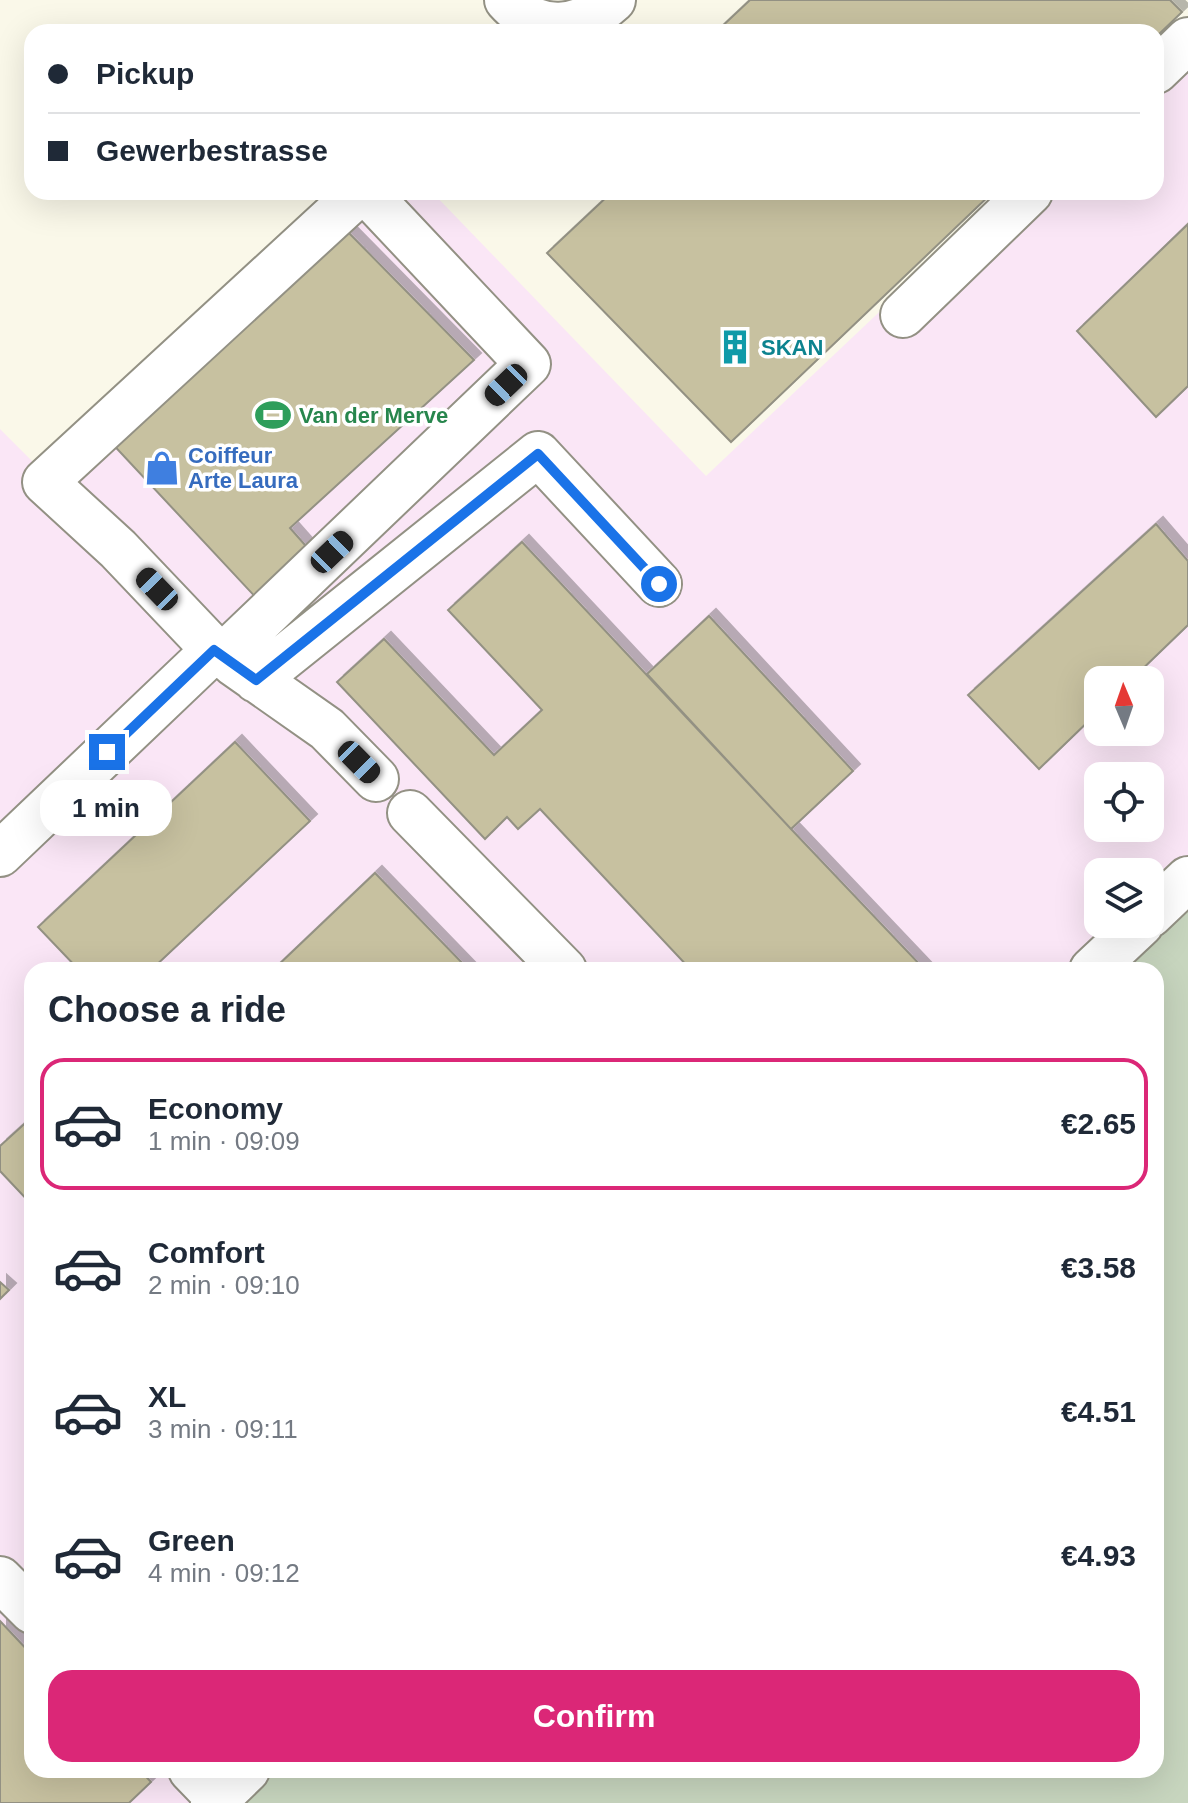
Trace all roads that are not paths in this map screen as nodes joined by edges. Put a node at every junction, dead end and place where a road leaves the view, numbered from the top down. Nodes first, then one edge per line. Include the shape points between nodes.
1 (507, 0) edge
2 (613, 0) edge
3 (1188, 40) edge
4 (1164, 63) edge
5 (351, 200) edge
6 (374, 200) edge
7 (1022, 200) edge
8 (903, 315) dead end
9 (659, 584) dead end
10 (231, 662) junction
11 (376, 779) dead end
12 (410, 813) dead end
13 (0, 854) edge
14 (1188, 879) edge
15 (1164, 902) edge
16 (1126, 938) edge
17 (556, 962) edge
18 (1101, 962) edge
19 (0, 1579) edge
20 (24, 1603) edge

1 - 2 street via 530,20 575,24
3 - 4 street
5 - 10 street via 45,482
6 - 10 street via 528,364
7 - 8 street
9 - 10 street via 538,454
10 - 11 street via 327,729
10 - 13 street
12 - 17 street
14 - 15 street
16 - 18 street
19 - 20 street

